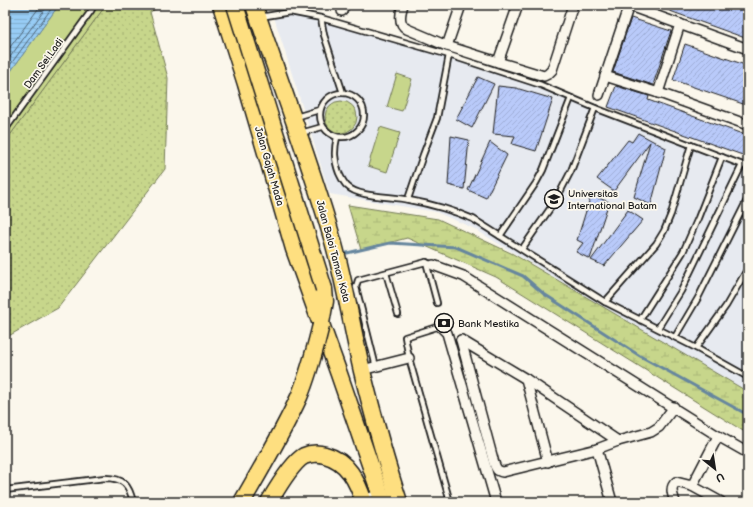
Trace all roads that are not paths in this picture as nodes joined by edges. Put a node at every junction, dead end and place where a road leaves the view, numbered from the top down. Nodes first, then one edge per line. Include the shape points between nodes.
1 (94, 5) edge
2 (221, 5) edge
3 (235, 5) edge
4 (403, 5) edge
5 (461, 5) edge
6 (518, 5) edge
7 (573, 5) edge
8 (628, 5) edge
9 (256, 11) edge
10 (321, 18) junction
11 (680, 24) junction
12 (748, 49) edge
13 (448, 50) junction
14 (498, 62) junction
15 (605, 76) junction
16 (342, 92) junction
17 (658, 93) junction
18 (599, 96) dead end
19 (571, 98) junction
20 (595, 108) junction
21 (319, 110) junction
22 (293, 117) junction
23 (748, 124) edge
24 (322, 127) junction
25 (5, 130) edge
26 (299, 134) junction
27 (337, 137) junction
28 (692, 145) junction
29 (722, 157) junction
30 (742, 165) junction
31 (748, 167) edge
32 (748, 198) edge
33 (408, 199) junction
34 (500, 236) junction
35 (333, 241) junction
36 (294, 249) junction
37 (522, 249) junction
38 (429, 263) junction
39 (748, 268) edge
40 (386, 273) junction
41 (605, 302) junction
42 (437, 303) dead end
43 (398, 314) dead end
44 (640, 320) junction
45 (440, 326) joint
46 (658, 328) junction
47 (675, 337) junction
48 (696, 348) junction
49 (409, 358) junction
50 (369, 368) junction
51 (748, 377) edge
52 (526, 379) junction
53 (674, 407) junction
54 (718, 436) junction
55 (618, 441) junction
56 (596, 449) junction
57 (748, 453) edge
58 (548, 462) junction
59 (692, 486) junction
60 (5, 490) edge
61 (381, 497) edge
62 (359, 501) edge
63 (133, 502) edge
64 (242, 502) edge
65 (270, 502) edge
66 (399, 502) edge
67 (450, 502) edge
68 (496, 502) edge
69 (612, 502) edge
70 (675, 502) edge
71 (721, 502) edge

1 - 25 lane, Dam Sei.Ladi
2 - 36 highway, Jalan Gajah Mada
3 - 64 highway, Jalan Gajah Mada, bridge via 322,282 325,301 314,356 299,397
4 - 13 street via 400,17 404,28
5 - 13 street
6 - 14 street
7 - 14 street via 552,70 548,74 544,76
8 - 11 street
8 - 15 street
9 - 10 lane via 290,12
9 - 22 highway, Jalan Baloi Taman Kota
10 - 13 lane
10 - 16 lane
11 - 12 street
11 - 17 street
13 - 14 street
13 - 19 lane
13 - 33 lane via 437,118
15 - 17 street
15 - 18 street
16 - 21 lane via 328,97
16 - 27 lane via 350,94 361,103 364,118 358,131 345,138
17 - 23 street
19 - 20 lane
19 - 34 lane via 543,170
20 - 28 lane
20 - 37 lane via 571,170 556,200
21 - 22 lane
21 - 24 lane
22 - 26 highway, Jalan Baloi Taman Kota
24 - 26 lane
24 - 27 lane
26 - 35 highway, Jalan Baloi Taman Kota
27 - 33 lane via 334,149 336,163 347,186 358,193
28 - 29 lane
28 - 41 lane via 664,231 656,244
29 - 30 lane
29 - 44 lane via 683,252
30 - 31 lane
30 - 46 lane via 681,291
32 - 47 lane via 698,298
33 - 34 lane via 455,211
34 - 37 lane
35 - 36 highway via 325,253 318,256 302,255
35 - 50 highway, Jalan Baloi Taman Kota
36 - 61 highway, Jalan Gajah Mada
37 - 41 lane
38 - 40 lane
38 - 42 lane
38 - 53 street via 463,276
39 - 48 lane via 726,306
40 - 43 lane
40 - 50 lane via 358,280 356,287
41 - 44 lane
44 - 46 lane
45 - 49 lane via 405,337
45 - 68 street via 447,333
46 - 47 lane
47 - 48 lane
48 - 51 lane
49 - 50 street
49 - 67 lane
50 - 66 highway, Jalan Baloi Taman Kota via 383,450
52 - 55 street
52 - 58 street
52 - 58 street via 461,340 496,469 503,472
53 - 54 street
53 - 55 street via 659,427 651,432
54 - 57 street
54 - 59 street
55 - 56 street
56 - 58 street
56 - 69 street
59 - 70 street via 676,482 673,484
59 - 71 street
60 - 63 lane via 115,478 123,481 130,491
61 - 62 lane
62 - 65 highway via 354,478 346,466 338,460 317,453 296,462

